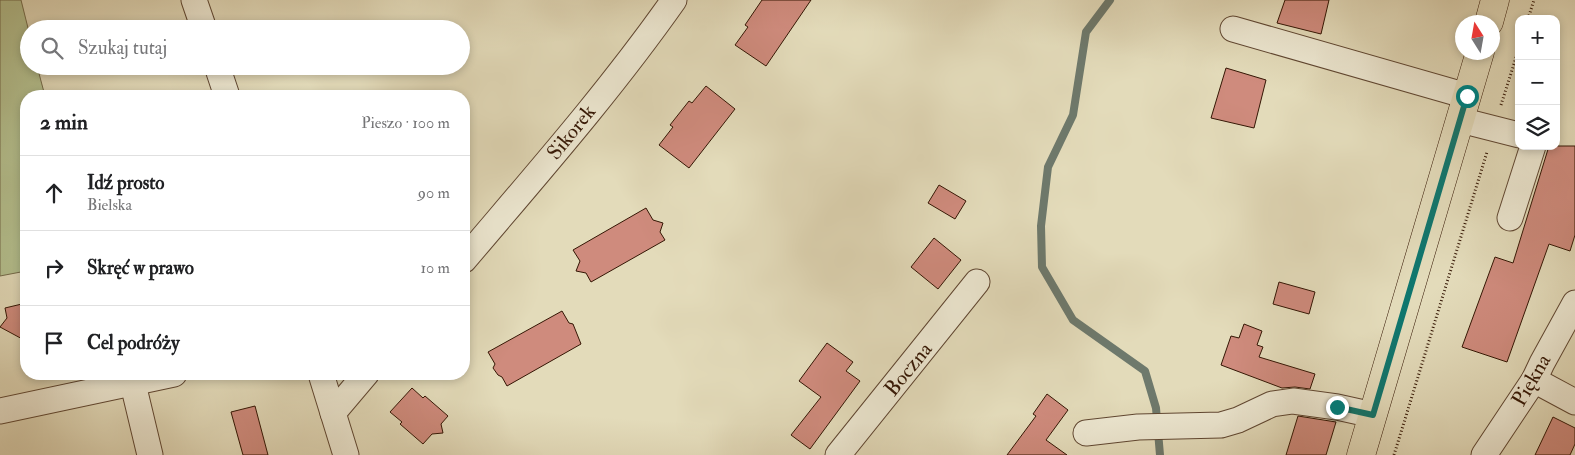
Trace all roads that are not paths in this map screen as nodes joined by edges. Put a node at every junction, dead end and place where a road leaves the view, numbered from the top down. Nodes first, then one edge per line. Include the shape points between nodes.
1 (674, 0) edge
2 (1495, 0) edge
3 (1491, 15) edge
4 (1233, 29) dead end
5 (1478, 60) edge
6 (219, 75) edge
7 (225, 90) edge
8 (1463, 108) junction
9 (1515, 134) edge
10 (1532, 150) edge
11 (1510, 218) dead end
12 (470, 253) edge
13 (978, 282) dead end
14 (1575, 304) edge
15 (149, 380) edge
16 (323, 380) edge
17 (361, 380) edge
18 (1534, 380) junction
19 (133, 384) junction
20 (1575, 402) edge
21 (0, 411) edge
22 (333, 413) junction
23 (1373, 415) junction
24 (1086, 433) dead end
25 (150, 455) edge
26 (346, 455) edge
27 (838, 455) edge
28 (1361, 455) edge
29 (1484, 455) edge

1 - 12 street, Sikorek via 634,54
2 - 3 main road
4 - 8 street
5 - 8 main road
6 - 7 street
8 - 9 street via 1494,128
8 - 23 main road
10 - 11 street
13 - 27 street, Boczna
14 - 18 street, Piękna
15 - 19 street
16 - 22 street
17 - 22 street
18 - 20 street
18 - 29 street, Piękna
19 - 21 street
19 - 25 street
22 - 26 street
23 - 24 street via 1293,401 1272,404 1221,425 1138,427
23 - 28 main road

